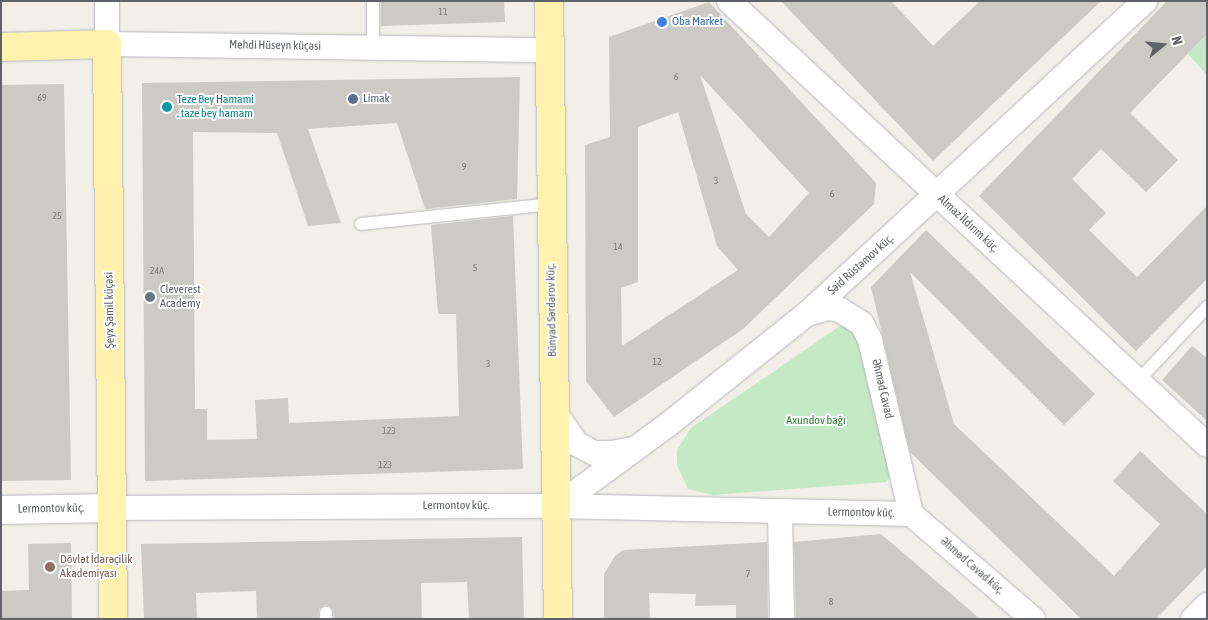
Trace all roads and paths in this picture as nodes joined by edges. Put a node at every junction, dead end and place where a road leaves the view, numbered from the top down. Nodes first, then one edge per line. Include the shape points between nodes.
1 (107, 1) edge
2 (372, 1) edge
3 (549, 1) edge
4 (729, 1) edge
5 (1146, 1) edge
6 (107, 44) junction
7 (1, 46) edge
8 (373, 48) junction
9 (549, 50) junction
10 (938, 195) junction
11 (551, 204) junction
12 (361, 224) dead end
13 (1207, 307) edge
14 (807, 314) junction
15 (1137, 382) junction
16 (553, 410) junction
17 (1207, 445) edge
18 (637, 448) junction
19 (557, 506) junction
20 (113, 508) junction
21 (1, 510) edge
22 (780, 512) junction
23 (912, 514) junction
24 (1207, 605) edge
25 (114, 619) edge
26 (558, 619) edge
27 (782, 619) edge
28 (1032, 619) edge
29 (1193, 619) edge

1 - 6 street, Şeyx Şamil küçəsi
2 - 8 lane
3 - 9 main road, Bünyad Sərdarov küç.
4 - 10 street, Almaz İldırım küç.
5 - 10 street, Səid Rüstəmov küç.
6 - 7 main road, Mehdi Hüseyn küçəsi
6 - 8 street, Mehdi Hüseyn küçəsi
6 - 20 main road, Şeyx Şamil küçəsi
8 - 9 street, Mehdi Hüseyn küçəsi
9 - 11 main road, Bünyad Sərdarov küç.
10 - 14 street, Səid Rüstəmov küç.
10 - 15 street, Almaz İldırım küç.
11 - 12 lane
11 - 16 main road, Bünyad Sərdarov küç.
13 - 15 lane
14 - 18 street, Səid Rüstəmov küç.
14 - 23 street, Əhməd Cavad via 828,308 840,310 862,324 870,340
15 - 17 street, Almaz İldırım küç.
16 - 18 street via 577,444 594,453 611,454
16 - 19 main road, Bünyad Sərdarov küç.
18 - 19 street, Səid Rüstəmov küç.
19 - 20 street, Lermontov küç.
19 - 22 street, Lermontov küç.
19 - 26 main road, Bünyad Sərdarov küç.
20 - 21 street, Lermontov küç.
20 - 25 main road, Şeyx Şamil küçəsi
22 - 23 street, Lermontov küç.
22 - 27 street
23 - 28 street, Əhməd Cavad küç.
24 - 29 street

